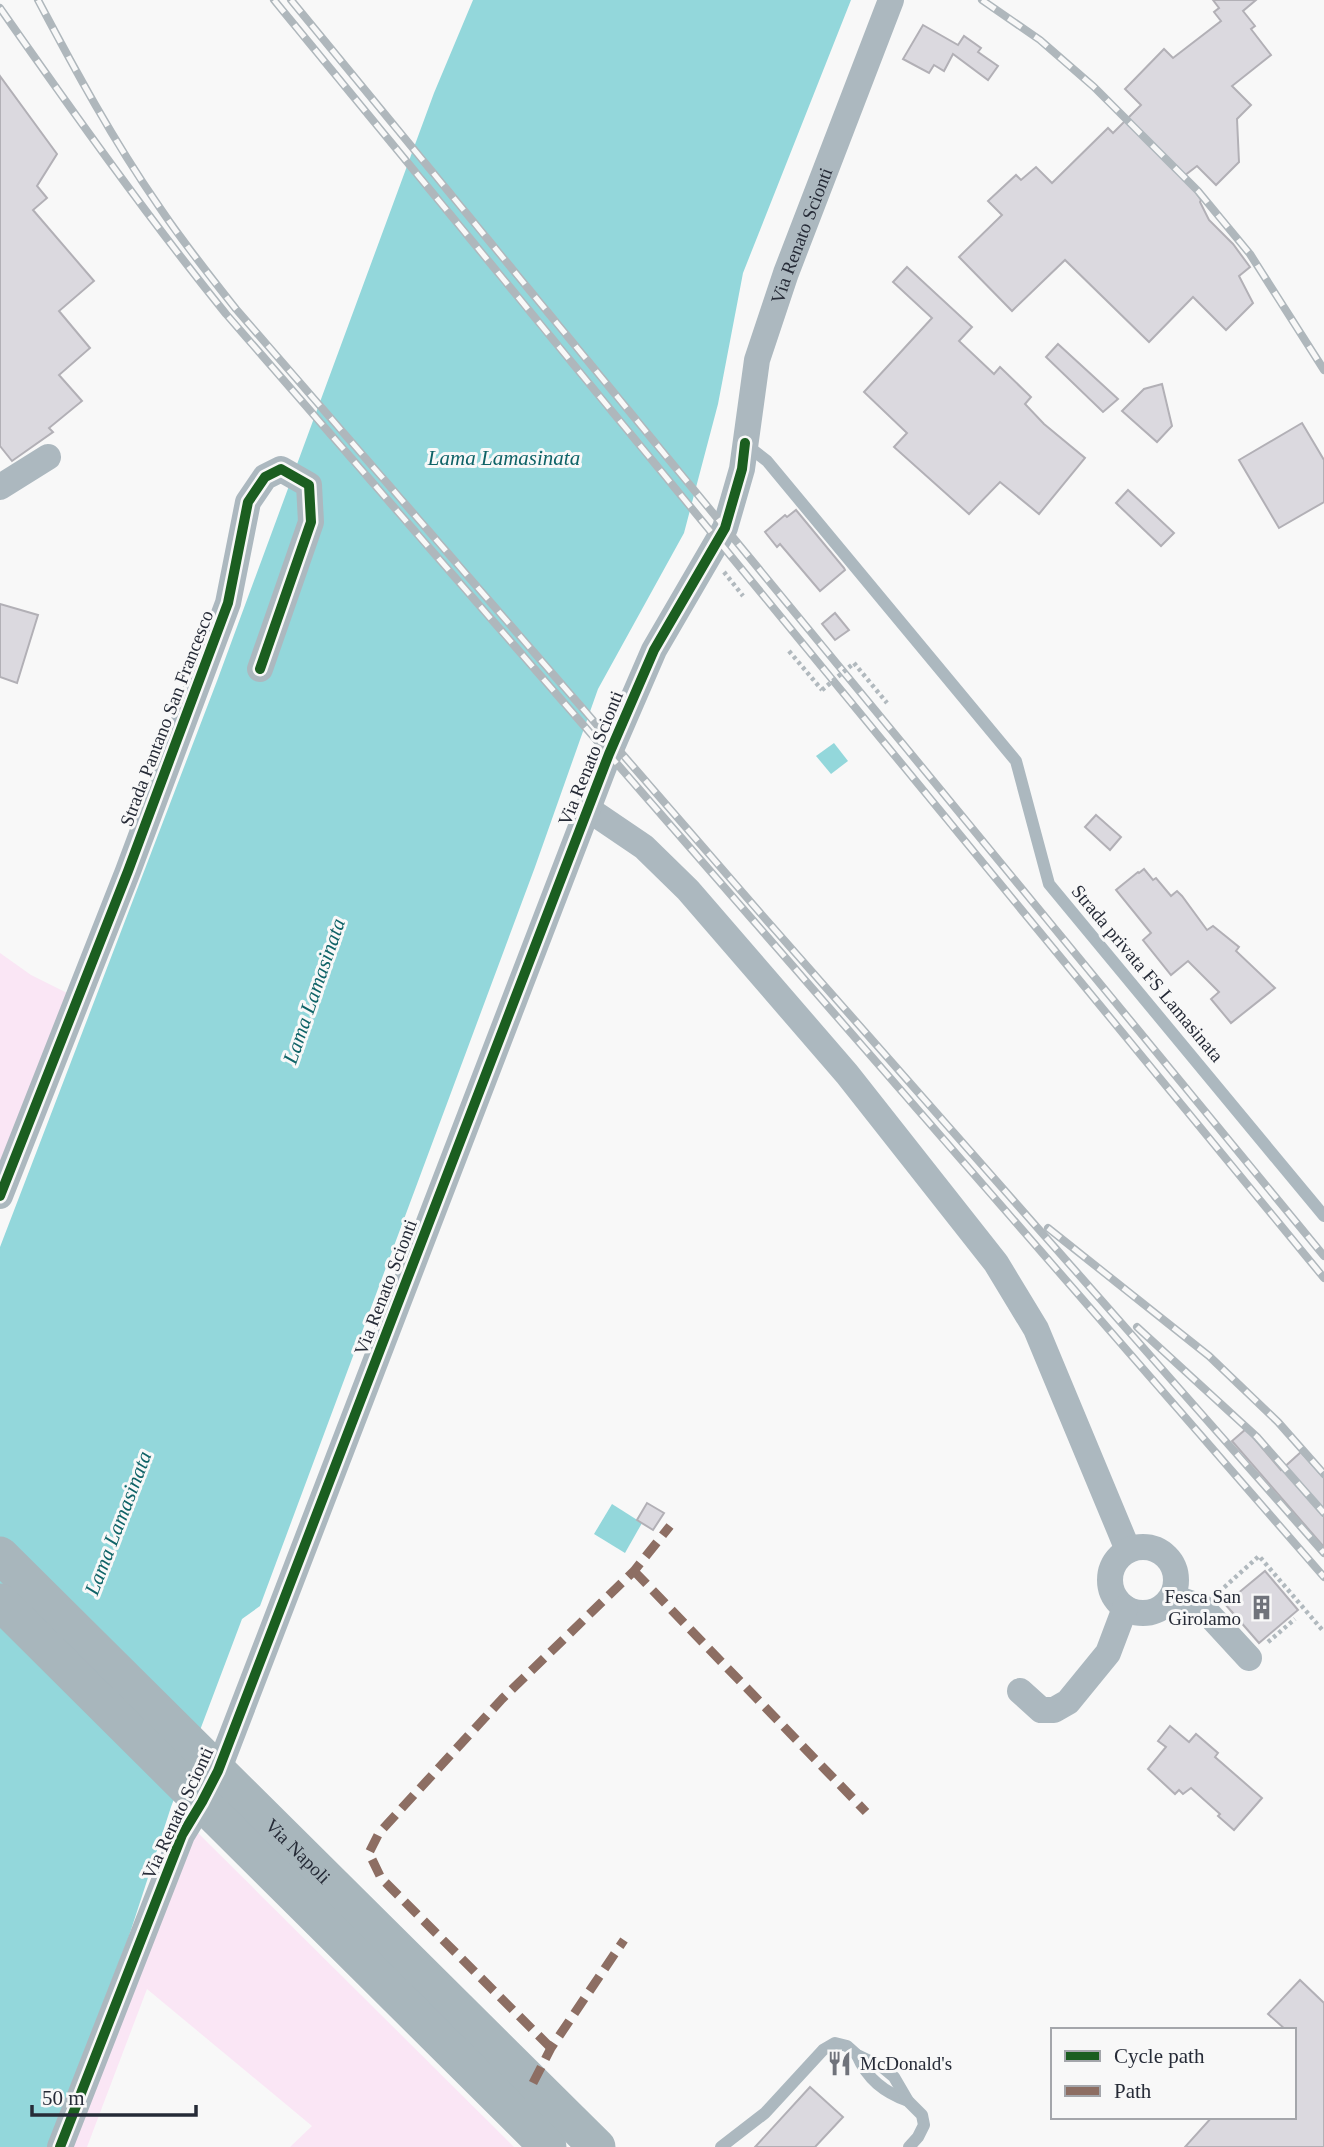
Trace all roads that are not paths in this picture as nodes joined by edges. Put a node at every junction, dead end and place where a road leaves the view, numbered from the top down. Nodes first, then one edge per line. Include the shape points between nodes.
1 (891, 0) edge
2 (745, 443) junction
3 (48, 457) dead end
4 (0, 487) edge
5 (260, 668) dead end
6 (588, 809) junction
7 (0, 1196) edge
8 (1324, 1216) edge
9 (1128, 1550) junction
10 (0, 1555) edge
11 (1172, 1597) junction
12 (0, 1602) edge
13 (1125, 1608) junction
14 (1258, 1650) road end
15 (1020, 1691) dead end
16 (204, 1780) junction
17 (60, 2147) edge
18 (548, 2147) edge
19 (597, 2147) edge
20 (721, 2147) edge
21 (909, 2147) edge

1 - 2 street, Via Renato Scionti via 757,360
2 - 6 street, Via Renato Scionti via 725,528 654,650
2 - 8 lane, Strada privata FS Lamasinata via 767,461 1016,761 1049,884
3 - 4 street
5 - 7 street, Strada Pantano San Francesco via 311,522 309,485 281,469 265,477 248,502 228,603
6 - 9 street via 644,847 688,890 846,1074 996,1263 1036,1329
6 - 16 street, Via Renato Scionti
9 - 11 street via 1151,1548 1168,1558 1176,1577
9 - 13 street via 1112,1567 1110,1578 1116,1600
10 - 16 main road, Via Napoli
11 - 13 street via 1156,1611
11 - 14 street via 1202,1607
12 - 16 main road, Via Napoli
13 - 15 street via 1108,1653 1068,1702 1054,1710 1041,1710
16 - 17 street, Via Renato Scionti
16 - 18 main road, Via Napoli
16 - 19 main road, Via Napoli
20 - 21 lane via 765,2113 823,2050 835,2043 882,2067 922,2115 924,2125

